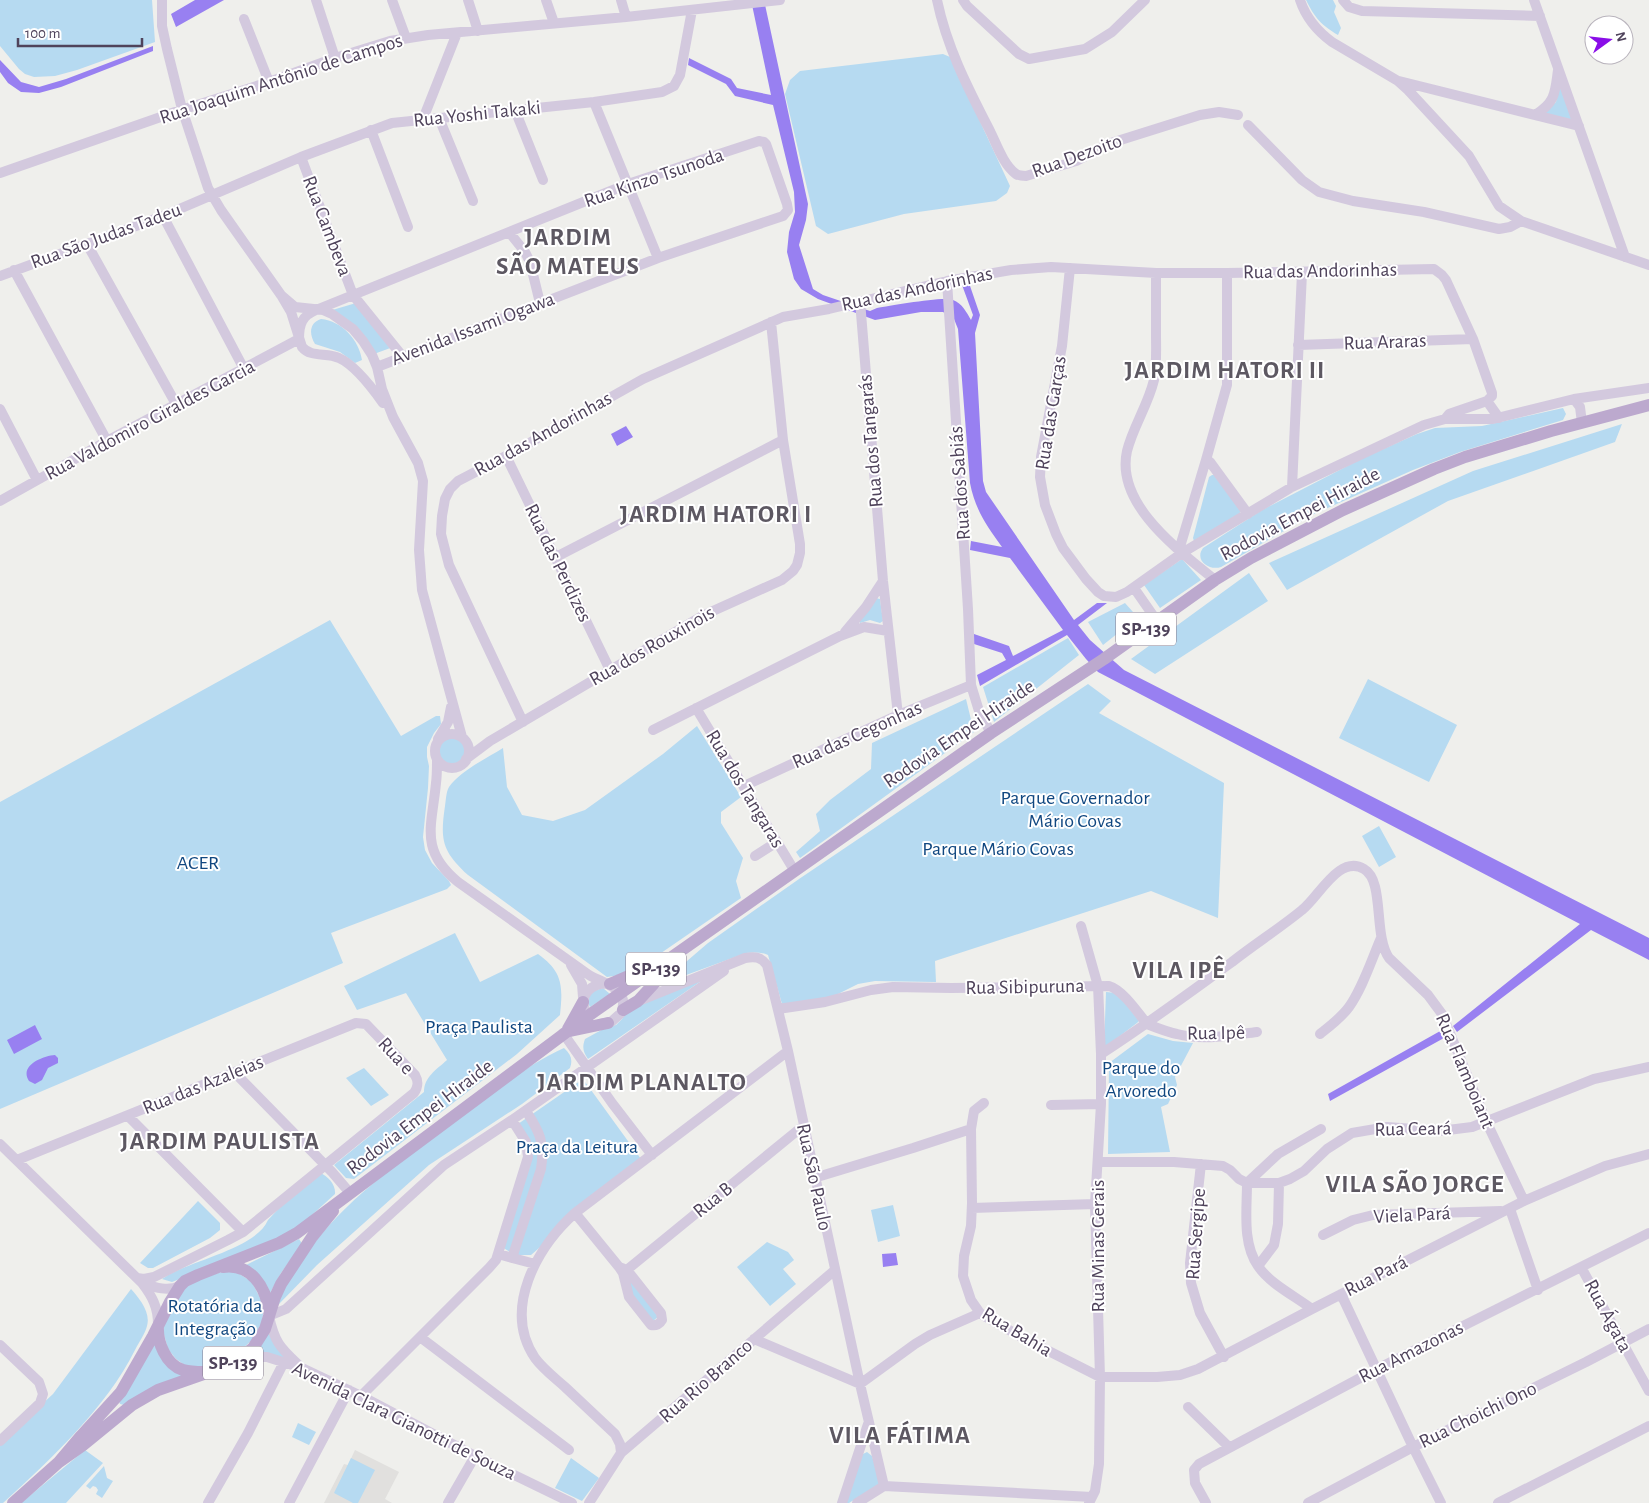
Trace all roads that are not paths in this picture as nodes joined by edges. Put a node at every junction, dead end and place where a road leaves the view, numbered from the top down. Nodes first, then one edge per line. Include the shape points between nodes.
1 (162, 0) edge
2 (316, 0) edge
3 (392, 0) edge
4 (468, 0) edge
5 (546, 0) edge
6 (621, 0) edge
7 (772, 0) edge
8 (937, 0) edge
9 (963, 0) edge
10 (1144, 0) edge
11 (1300, 0) edge
12 (1343, 0) edge
13 (1534, 0) edge
14 (698, 6) edge
15 (1540, 16) junction
16 (626, 17) junction
17 (244, 19) dead end
18 (554, 23) junction
19 (478, 31) junction
20 (456, 33) junction
21 (406, 38) junction
22 (335, 58) junction
23 (1558, 67) junction
24 (1398, 81) junction
25 (269, 82) junction
26 (594, 102) junction
27 (182, 109) junction
28 (515, 110) junction
29 (1238, 114) dead end
30 (1535, 115) junction
31 (440, 118) junction
32 (423, 119) junction
33 (1248, 125) dead end
34 (1579, 126) junction
35 (371, 130) junction
36 (302, 157) junction
37 (0, 173) edge
38 (542, 180) dead end
39 (628, 184) junction
40 (212, 195) junction
41 (473, 202) dead end
42 (787, 204) joint
43 (163, 216) junction
44 (1521, 221) junction
45 (408, 227) dead end
46 (509, 232) junction
47 (87, 244) junction
48 (1625, 257) junction
49 (658, 258) junction
50 (1649, 265) edge
51 (1070, 268) junction
52 (14, 270) junction
53 (1156, 273) junction
54 (1227, 273) junction
55 (1302, 273) junction
56 (0, 276) edge
57 (947, 281) junction
58 (281, 295) junction
59 (353, 295) junction
60 (860, 301) junction
61 (540, 303) junction
62 (316, 310) junction
63 (771, 322) junction
64 (299, 339) junction
65 (1473, 339) junction
66 (1298, 345) junction
67 (403, 356) junction
68 (377, 367) junction
69 (244, 369) junction
70 (358, 374) junction
71 (1649, 388) edge
72 (1574, 399) junction
73 (1487, 401) junction
74 (176, 404) junction
75 (1649, 405) edge
76 (0, 409) edge
77 (1499, 418) junction
78 (1445, 419) junction
79 (395, 420) junction
80 (1582, 423) junction
81 (783, 440) junction
82 (107, 441) junction
83 (506, 456) junction
84 (1206, 460) junction
85 (37, 480) junction
86 (1292, 487) junction
87 (0, 501) edge
88 (1248, 514) junction
89 (1180, 551) junction
90 (556, 557) junction
91 (1215, 580) junction
92 (883, 581) junction
93 (1134, 588) junction
94 (1157, 621) junction
95 (888, 631) junction
96 (840, 636) junction
97 (610, 670) junction
98 (971, 685) junction
99 (452, 703) junction
100 (696, 708) junction
101 (898, 715) junction
102 (523, 722) junction
103 (653, 730) dead end
104 (991, 733) junction
105 (464, 739) junction
106 (490, 741) junction
107 (437, 742) junction
108 (466, 759) junction
109 (437, 760) junction
110 (458, 766) junction
111 (436, 783) junction
112 (744, 786) junction
113 (777, 842) junction
114 (755, 856) dead end
115 (794, 870) junction
116 (1081, 926) dead end
117 (1381, 938) junction
118 (691, 944) junction
119 (566, 958) junction
120 (737, 962) junction
121 (608, 984) junction
122 (1098, 986) junction
123 (620, 994) junction
124 (583, 1000) junction
125 (638, 1000) junction
126 (778, 1009) junction
127 (623, 1010) junction
128 (588, 1016) junction
129 (361, 1022) joint
130 (608, 1023) junction
131 (1147, 1024) junction
132 (565, 1032) junction
133 (1257, 1032) dead end
134 (1320, 1034) dead end
135 (788, 1051) junction
136 (1101, 1054) junction
137 (588, 1067) junction
138 (1649, 1067) edge
139 (235, 1073) junction
140 (984, 1103) dead end
141 (1051, 1104) dead end
142 (1101, 1104) junction
143 (526, 1111) junction
144 (128, 1116) junction
145 (512, 1120) junction
146 (1486, 1121) junction
147 (803, 1126) junction
148 (971, 1129) junction
149 (1321, 1129) dead end
150 (0, 1144) edge
151 (1649, 1154) edge
152 (652, 1155) junction
153 (17, 1160) junction
154 (1098, 1162) junction
155 (324, 1164) junction
156 (1201, 1164) junction
157 (814, 1178) junction
158 (1247, 1183) junction
159 (1279, 1183) junction
160 (347, 1195) junction
161 (1524, 1201) junction
162 (1095, 1204) junction
163 (972, 1208) junction
164 (1507, 1210) junction
165 (575, 1213) junction
166 (243, 1232) junction
167 (1649, 1233) edge
168 (1323, 1235) dead end
169 (498, 1254) junction
170 (512, 1258) junction
171 (535, 1264) junction
172 (1258, 1266) junction
173 (1581, 1266) junction
174 (214, 1269) junction
175 (623, 1270) junction
176 (835, 1270) junction
177 (140, 1280) junction
178 (180, 1286) junction
179 (1538, 1290) junction
180 (1341, 1294) junction
181 (1312, 1309) junction
182 (980, 1313) junction
183 (269, 1316) junction
184 (158, 1324) junction
185 (1649, 1329) edge
186 (420, 1337) junction
187 (754, 1339) junction
188 (1622, 1343) junction
189 (0, 1345) edge
190 (1224, 1357) junction
191 (284, 1362) junction
192 (232, 1364) junction
193 (302, 1368) junction
194 (219, 1369) junction
195 (1377, 1369) junction
196 (1100, 1377) junction
197 (860, 1384) junction
198 (349, 1390) junction
199 (1649, 1391) edge
200 (360, 1396) junction
201 (1188, 1407) dead end
202 (869, 1422) junction
203 (1649, 1426) edge
204 (0, 1441) edge
205 (1229, 1447) junction
206 (1413, 1448) junction
207 (569, 1450) dead end
208 (622, 1453) junction
209 (858, 1454) junction
210 (475, 1456) junction
211 (59, 1462) junction
212 (879, 1465) junction
213 (884, 1486) junction
214 (1090, 1500) edge
215 (14, 1503) edge
216 (208, 1503) edge
217 (289, 1503) edge
218 (448, 1503) edge
219 (572, 1503) edge
220 (589, 1503) edge
221 (842, 1503) edge
222 (857, 1503) edge
223 (1206, 1503) edge
224 (1308, 1503) edge
225 (1441, 1503) edge
226 (1498, 1503) edge

1 - 27 street via 164,36
2 - 22 street
3 - 21 street
4 - 19 street
5 - 18 street
6 - 16 street
7 - 14 street, Rua Joaquim Antônio de Campos
8 - 29 street, Rua Dezoito via 942,25 959,70 1004,158 1020,176 1076,160 1111,142 1200,115
9 - 10 street via 1019,54 1029,59 1078,51 1093,45 1112,32
11 - 24 street via 1309,20 1323,36
12 - 15 street via 1349,7 1362,11
13 - 15 street
14 - 16 street, Rua Joaquim Antônio de Campos
14 - 26 street, Rua Yoshi Takaki via 680,75 674,86 662,92
15 - 23 street
16 - 18 street, Rua Joaquim Antônio de Campos
17 - 25 street
18 - 19 street, Rua Joaquim Antônio de Campos
19 - 20 street, Rua Joaquim Antônio de Campos
20 - 21 street, Rua Joaquim Antônio de Campos
20 - 32 street
21 - 22 street, Rua Joaquim Antônio de Campos
22 - 25 street, Rua Joaquim Antônio de Campos
23 - 30 street via 1554,98
23 - 34 street
24 - 30 street
24 - 44 street via 1469,156 1499,206
25 - 27 street, Rua Joaquim Antônio de Campos
26 - 28 street, Rua Yoshi Takaki
26 - 39 street
27 - 37 street, Rua Joaquim Antônio de Campos
27 - 40 street
28 - 31 street, Rua Yoshi Takaki
28 - 38 street
30 - 34 street
31 - 32 street, Rua Yoshi Takaki
31 - 41 street
32 - 35 street, Rua Yoshi Takaki via 392,122
33 - 44 street via 1302,180 1319,192 1499,229
34 - 48 street
35 - 36 street, Rua Yoshi Takaki
35 - 45 street
36 - 40 street, Rua Yoshi Takaki
36 - 59 street, Rua Cambeva
39 - 42 street, Rua Kinzo Tsunoda via 759,141 767,147
39 - 46 street, Rua Kinzo Tsunoda
39 - 49 street
40 - 43 street, Rua São Judas Tadeu
40 - 58 street
42 - 49 street, Avenida Issami Ogawa via 788,210 781,217
43 - 47 street, Rua São Judas Tadeu
43 - 69 street
44 - 48 street
46 - 59 street, Rua Kinzo Tsunoda
46 - 61 street via 530,262
47 - 52 street, Rua São Judas Tadeu
47 - 74 street
48 - 50 street
49 - 61 street, Avenida Issami Ogawa
51 - 53 street, Rua das Andorinhas
51 - 57 street, Rua das Andorinhas via 1051,266 1011,270
51 - 93 street, Rua das Garças via 1062,346 1041,457 1042,495 1063,548 1092,586 1110,597
52 - 56 street, Rua São Judas Tadeu
52 - 82 street
53 - 54 street, Rua das Andorinhas
53 - 89 street via 1154,380 1127,452 1126,476 1136,499 1156,528
54 - 55 street, Rua das Andorinhas
54 - 84 street via 1227,385
55 - 65 street, Rua das Andorinhas via 1434,270 1446,280
55 - 66 street
57 - 60 street, Rua das Andorinhas
57 - 98 street, Rua dos Sabiás
58 - 62 street via 295,307
58 - 64 street via 291,312
59 - 62 street, Rua Kinzo Tsunoda
59 - 67 street, Rua Cambeva
60 - 63 street, Rua das Andorinhas
60 - 92 street, Rua dos Tangarás
61 - 67 street, Avenida Issami Ogawa
62 - 64 street via 304,316
62 - 68 street via 332,314 357,334
63 - 81 street
63 - 83 street, Rua das Andorinhas via 643,379
64 - 69 street, Rua Valdomiro Giraldes Garcia
64 - 70 street via 305,350 340,358
65 - 66 street, Rua Araras
65 - 73 street, Rua das Andorinhas via 1492,392
66 - 86 street
67 - 68 street, Avenida Issami Ogawa
68 - 70 street, Avenida Issami Ogawa via 370,375
68 - 79 street
69 - 74 street, Rua Valdomiro Giraldes Garcia
70 - 79 street
71 - 72 street
72 - 77 street
72 - 80 street via 1580,407
73 - 77 street
73 - 78 street via 1449,414
74 - 82 street, Rua Valdomiro Giraldes Garcia
75 - 80 main road, Rodovia Empei Hiraide / SP-139
76 - 85 street
77 - 78 street
78 - 86 street via 1424,425
79 - 99 street via 416,459 423,481 419,550 421,584
80 - 91 main road, Rodovia Empei Hiraide / SP-139 via 1465,457 1394,486 1298,532
81 - 90 street
81 - 97 street, Rua dos Rouxinois via 800,544 793,572 713,611
82 - 85 street, Rua Valdomiro Giraldes Garcia
83 - 90 street, Rua das Perdizes
83 - 102 street, Rua das Andorinhas via 458,481 450,489 445,499 441,534 448,565
84 - 88 street
84 - 89 street
85 - 87 street, Rua Valdomiro Giraldes Garcia
86 - 88 street
88 - 89 street
89 - 91 street
89 - 93 street
90 - 97 street, Rua das Perdizes
91 - 94 main road, Rodovia Empei Hiraide / SP-139
92 - 95 street, Rua dos Tangarás
92 - 96 street via 850,628
93 - 94 street
94 - 104 main road, Rodovia Empei Hiraide / SP-139 via 1104,660
95 - 96 street via 864,627
95 - 101 street, Rua dos Tangarás
96 - 100 street
97 - 102 street, Rua dos Rouxinois
98 - 101 street, Rua das Cegonhas
98 - 104 street, Rua dos Sabiás via 979,711
99 - 105 street
99 - 107 street via 448,722
100 - 103 street
100 - 112 street, Rua dos Tangaras
101 - 112 street, Rua das Cegonhas
102 - 106 street, Rua dos Rouxinois
104 - 115 main road, Rodovia Empei Hiraide / SP-139
105 - 106 street
105 - 107 street via 446,734
105 - 108 street via 468,750
106 - 108 street, Rua dos Rouxinois
107 - 109 street
108 - 110 street
109 - 110 street via 446,767
109 - 111 street
110 - 111 street
111 - 119 street via 430,835 440,863 458,882
112 - 113 street, Rua dos Tangaras
113 - 114 street
113 - 115 street, Rua dos Tangaras
115 - 118 main road, Rodovia Empei Hiraide / SP-139
116 - 122 street, Rua Minas Gerais
117 - 131 street, Rua Flamboiant via 1377,896 1371,876 1360,867 1340,869 1304,908
117 - 134 street via 1349,1007
117 - 146 street, Rua Flamboiant via 1389,958 1428,995 1442,1014
118 - 121 main road via 637,973
118 - 123 main road, Rodovia Empei Hiraide / SP-139
118 - 125 main road
119 - 121 street
119 - 124 street via 579,978
120 - 125 street
120 - 126 street, Rua São Paulo via 752,956 763,960
120 - 137 street
121 - 123 street
121 - 124 street via 592,987
122 - 126 street, Rua Sibipuruna via 892,987
122 - 131 street, Rua Sibipuruna via 1116,989
122 - 136 street, Rua Minas Gerais
123 - 127 street
123 - 128 main road, Rodovia Empei Hiraide / SP-139
124 - 128 street
124 - 132 main road
125 - 127 main road
126 - 135 street, Rua São Paulo
127 - 130 street
128 - 130 street via 598,1023
128 - 132 main road, Rodovia Empei Hiraide / SP-139
129 - 139 street, Rua das Azaleias
129 - 155 street, Rua e via 412,1071 418,1085 414,1093
130 - 132 main road
131 - 133 street, Rua Ipê via 1189,1036
131 - 136 street, Rua Flamboiant
132 - 137 street
132 - 160 main road, Rodovia Empei Hiraide / SP-139
135 - 147 street, Rua São Paulo
135 - 152 street
136 - 142 street, Rua Minas Gerais
137 - 143 street
137 - 152 street
138 - 146 street, Rua Ceará via 1594,1079
139 - 144 street, Rua das Azaleias
139 - 155 street
140 - 148 street via 974,1111
141 - 142 street
142 - 154 street, Rua Minas Gerais
143 - 145 street
143 - 170 street via 538,1129 543,1158
144 - 153 street, Rua das Azaleias
144 - 166 street
145 - 169 street via 526,1142 528,1157
145 - 183 street via 444,1165 286,1309
146 - 159 street, Rua Ceará via 1458,1129 1387,1127 1352,1133 1327,1149 1297,1176
146 - 161 street, Rua Flamboiant
147 - 157 street, Rua São Paulo
147 - 175 street, Rua B
148 - 157 street
148 - 163 street, Rua Bahia
149 - 158 street via 1278,1154
150 - 153 street
151 - 161 street, Rua Pará via 1605,1166
152 - 165 street
153 - 177 street
154 - 156 street
154 - 162 street, Rua Minas Gerais
155 - 160 street
155 - 166 street
156 - 158 street via 1223,1166
156 - 190 street, Rua Sergipe via 1190,1263 1191,1283 1196,1303
157 - 176 street, Rua São Paulo
158 - 159 street, Rua Ceará
158 - 172 street via 1248,1242
159 - 172 street via 1274,1245
160 - 174 main road, Rodovia Empei Hiraide / SP-139 via 289,1238
160 - 183 main road, Rodovia Empei Hiraide / SP-139 via 312,1237 281,1284
161 - 164 street, Rua Pará
162 - 163 street
162 - 196 street, Rua Minas Gerais
163 - 182 street, Rua Bahia via 964,1276 971,1300
164 - 168 street, Viela Pará via 1373,1216 1353,1220
164 - 179 street
164 - 180 street, Rua Pará
165 - 171 street via 552,1237
165 - 175 street
166 - 177 street via 154,1277
167 - 173 street, Rua Amazonas
169 - 170 street
169 - 186 street via 493,1264
170 - 171 street
171 - 208 street via 522,1303 525,1332 531,1350 541,1366 615,1434
172 - 181 street via 1270,1279
173 - 179 street, Rua Amazonas
173 - 188 street, Rua Ágata
174 - 178 main road, Rodovia Empei Hiraide / SP-139
174 - 183 main road via 234,1267 251,1274 264,1290
175 - 175 street via 631,1299 651,1324 659,1324 661,1313
176 - 187 street, Rua Rio Branco
176 - 197 street, Rua São Paulo
177 - 178 street via 160,1288
177 - 184 street via 156,1306
178 - 184 main road, Rodovia Empei Hiraide / SP-139
179 - 195 street, Rua Amazonas
180 - 181 street, Rua Pará
180 - 195 street
181 - 190 street, Rua Pará
182 - 196 street, Rua Bahia
182 - 197 street via 930,1335
183 - 192 main road, Rodovia Empei Hiraide / SP-139 via 256,1344
183 - 193 street via 276,1340
184 - 194 main road via 161,1345 177,1367 196,1372
184 - 211 main road, Rodovia Empei Hiraide / SP-139 via 121,1392
185 - 188 street, Rua Choichi Ono
186 - 200 street
186 - 207 street
187 - 197 street
187 - 208 street, Rua Rio Branco
188 - 199 street, Rua Ágata
188 - 206 street, Rua Choichi Ono
189 - 204 street via 39,1382 43,1394 40,1403
190 - 196 street, Rua Pará via 1180,1375
191 - 192 street, Avenida Clara Gianotti de Souza via 261,1356
191 - 193 street, Avenida Clara Gianotti de Souza
191 - 216 street
192 - 194 main road, Rodovia Empei Hiraide / SP-139
193 - 198 street, Avenida Clara Gianotti de Souza
194 - 211 main road, Rodovia Empei Hiraide / SP-139 via 150,1394
195 - 205 street, Rua Amazonas
195 - 206 street
196 - 214 street, Rua Minas Gerais via 1099,1473
197 - 202 street, Rua São Paulo
198 - 200 street, Avenida Clara Gianotti de Souza
198 - 217 street
200 - 210 street, Avenida Clara Gianotti de Souza
201 - 205 street
202 - 209 street
202 - 212 street, Rua São Paulo
203 - 226 street
205 - 223 street, Rua Amazonas via 1196,1466 1197,1487
206 - 224 street, Rua Choichi Ono
206 - 225 street
208 - 220 street, Rua Rio Branco
209 - 212 street via 871,1450
209 - 221 street
210 - 218 street
210 - 219 street, Avenida Clara Gianotti de Souza
211 - 215 main road, Rodovia Empei Hiraide / SP-139
212 - 213 street, Rua São Paulo
213 - 214 street
213 - 222 street

